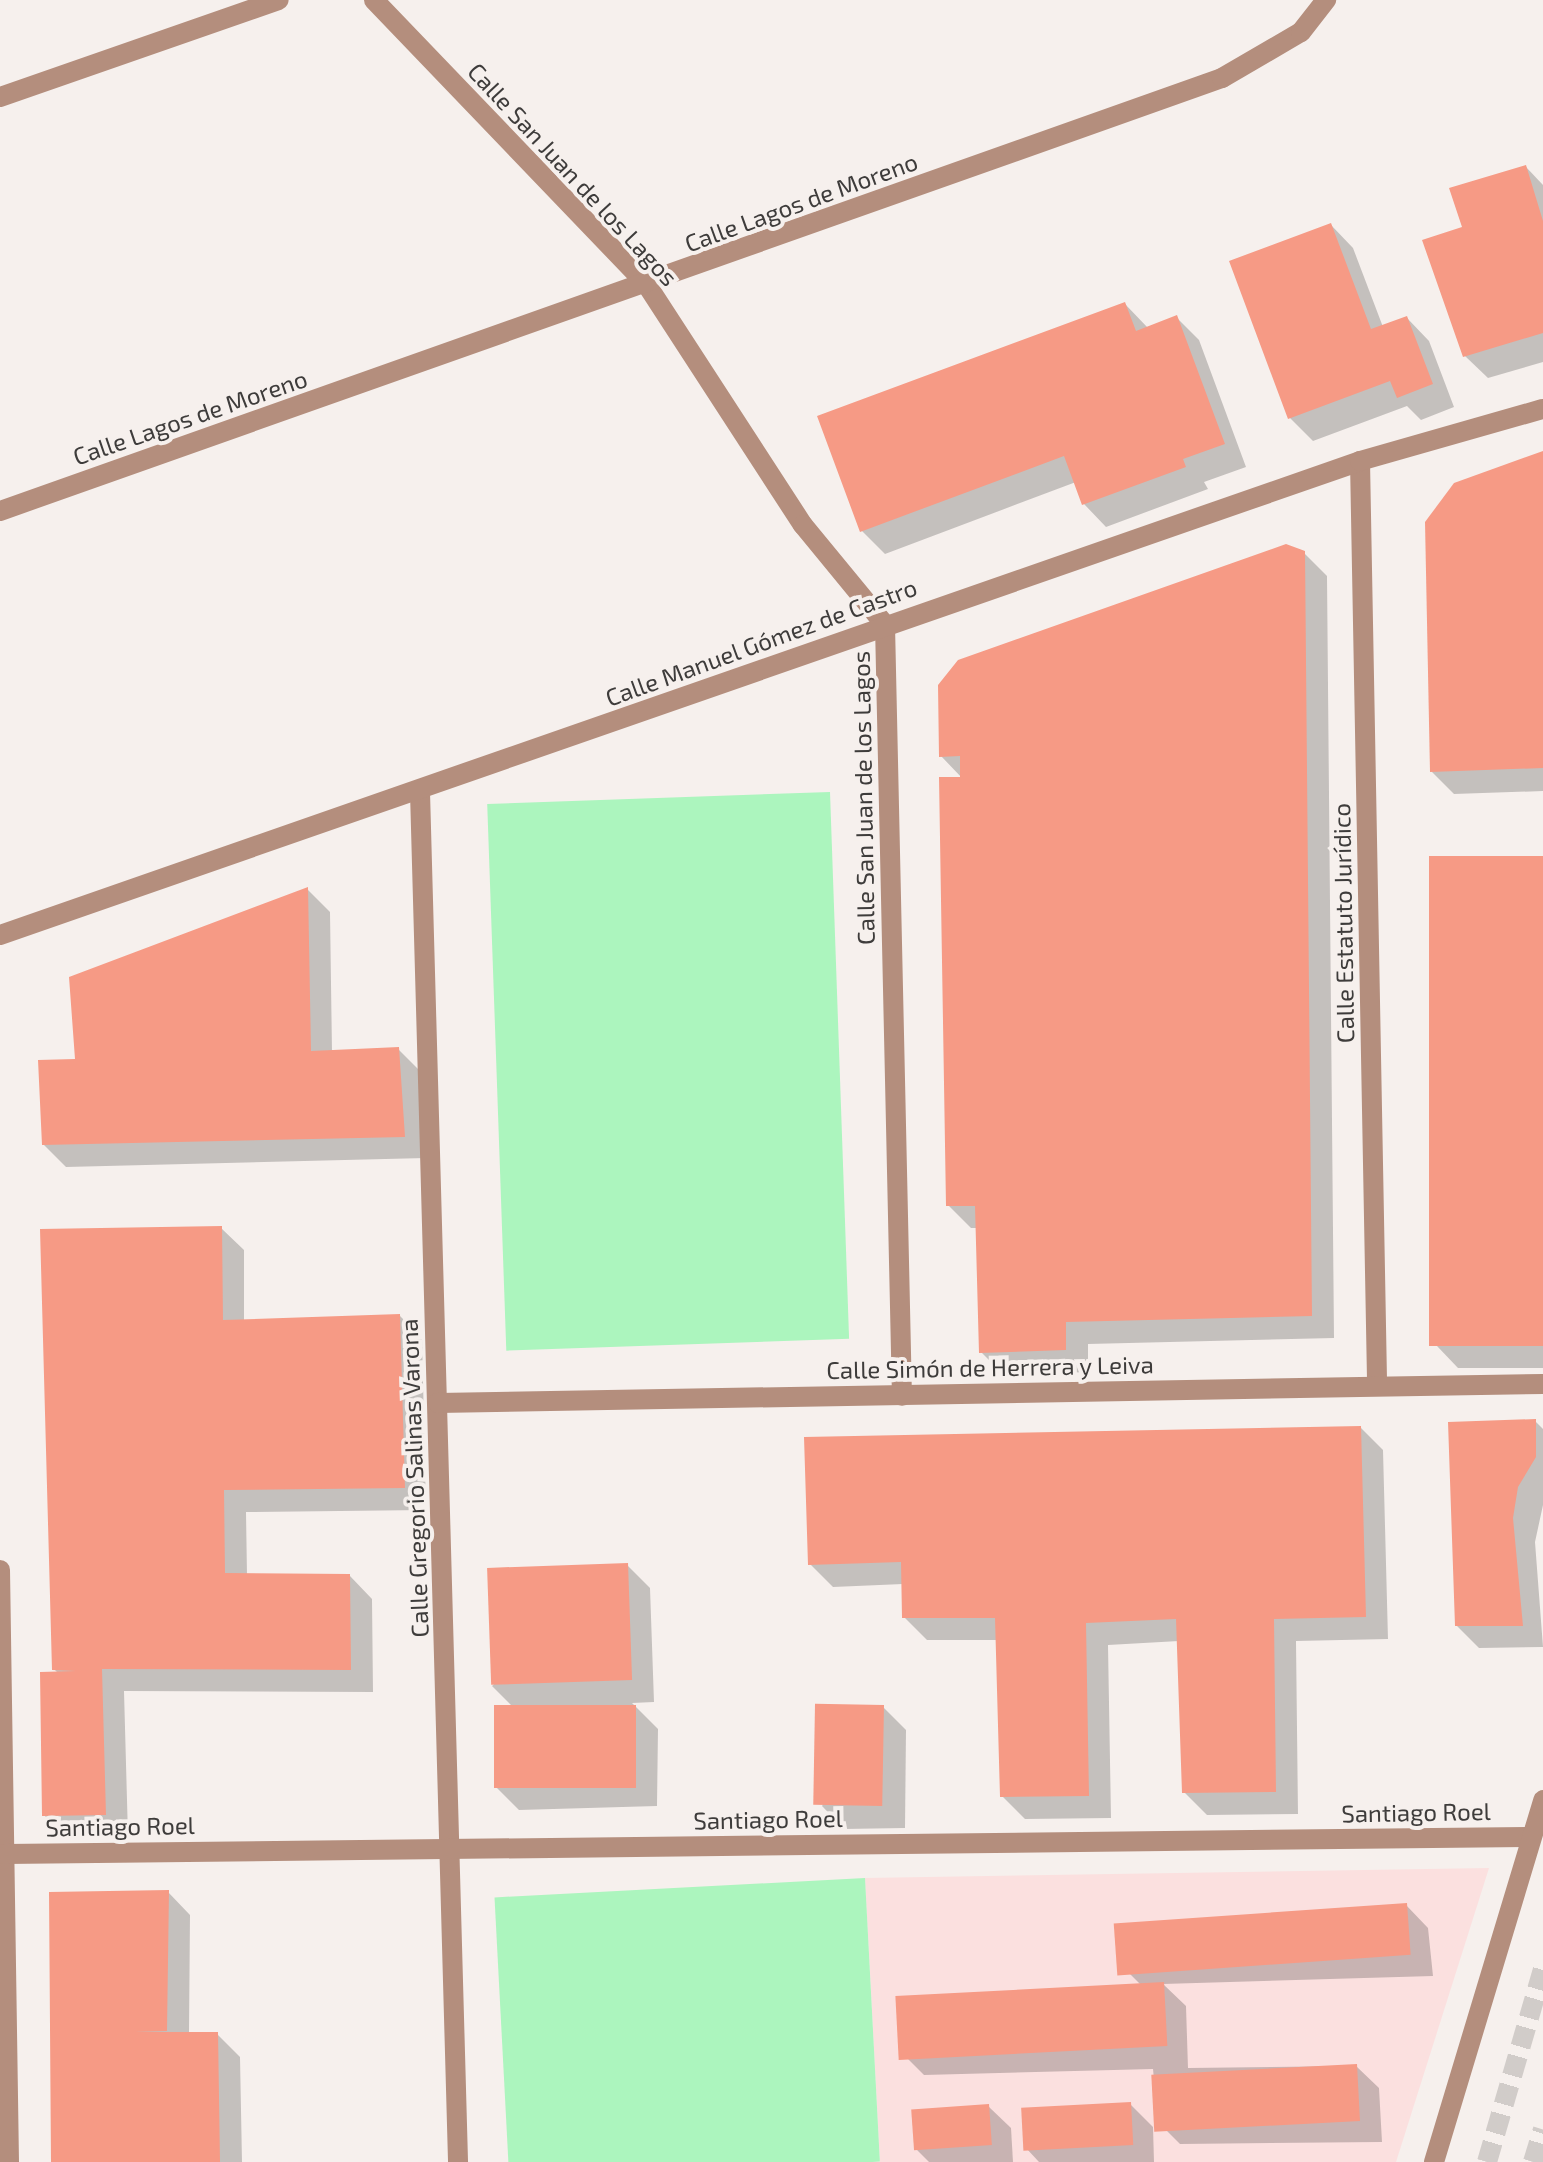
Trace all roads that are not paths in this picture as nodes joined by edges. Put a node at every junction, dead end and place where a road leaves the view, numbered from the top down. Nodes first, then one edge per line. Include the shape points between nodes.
1 (279, 0) edge
2 (374, 0) edge
3 (1326, 0) edge
4 (0, 97) edge
5 (647, 285) junction
6 (1543, 409) edge
7 (1360, 461) junction
8 (0, 511) edge
9 (885, 625) junction
10 (420, 792) junction
11 (0, 935) edge
12 (1377, 1384) junction
13 (1543, 1384) edge
14 (902, 1396) junction
15 (438, 1403) junction
16 (0, 1570) edge
17 (1543, 1800) edge
18 (1531, 1837) junction
19 (450, 1848) junction
20 (5, 1854) junction
21 (9, 2162) edge
22 (458, 2162) edge
23 (1434, 2162) edge

1 - 4 street
2 - 5 street, Calle San Juan de los Lagos
3 - 5 street, Calle Lagos de Moreno via 1301,32 1222,78
5 - 8 street, Calle Lagos de Moreno
5 - 9 street, Calle San Juan de los Lagos via 803,525
6 - 7 street, Calle Manuel Gómez de Castro
7 - 9 street, Calle Manuel Gómez de Castro
7 - 12 street, Calle Estatuto Jurídico
9 - 10 street, Calle Manuel Gómez de Castro
9 - 14 street, Calle San Juan de los Lagos
10 - 11 street, Calle Manuel Gómez de Castro
10 - 15 street, Calle Gregorio Salinas Varona
12 - 13 street, Calle Simón de Herrera y Leiva
12 - 14 street, Calle Simón de Herrera y Leiva
14 - 15 street, Calle Simón de Herrera y Leiva
15 - 19 street, Calle Gregorio Salinas Varona
16 - 20 street
17 - 18 street
18 - 19 street, Santiago Roel
18 - 23 street
19 - 20 street, Santiago Roel
19 - 22 street, Calle Gregorio Salinas Varona
20 - 21 street

